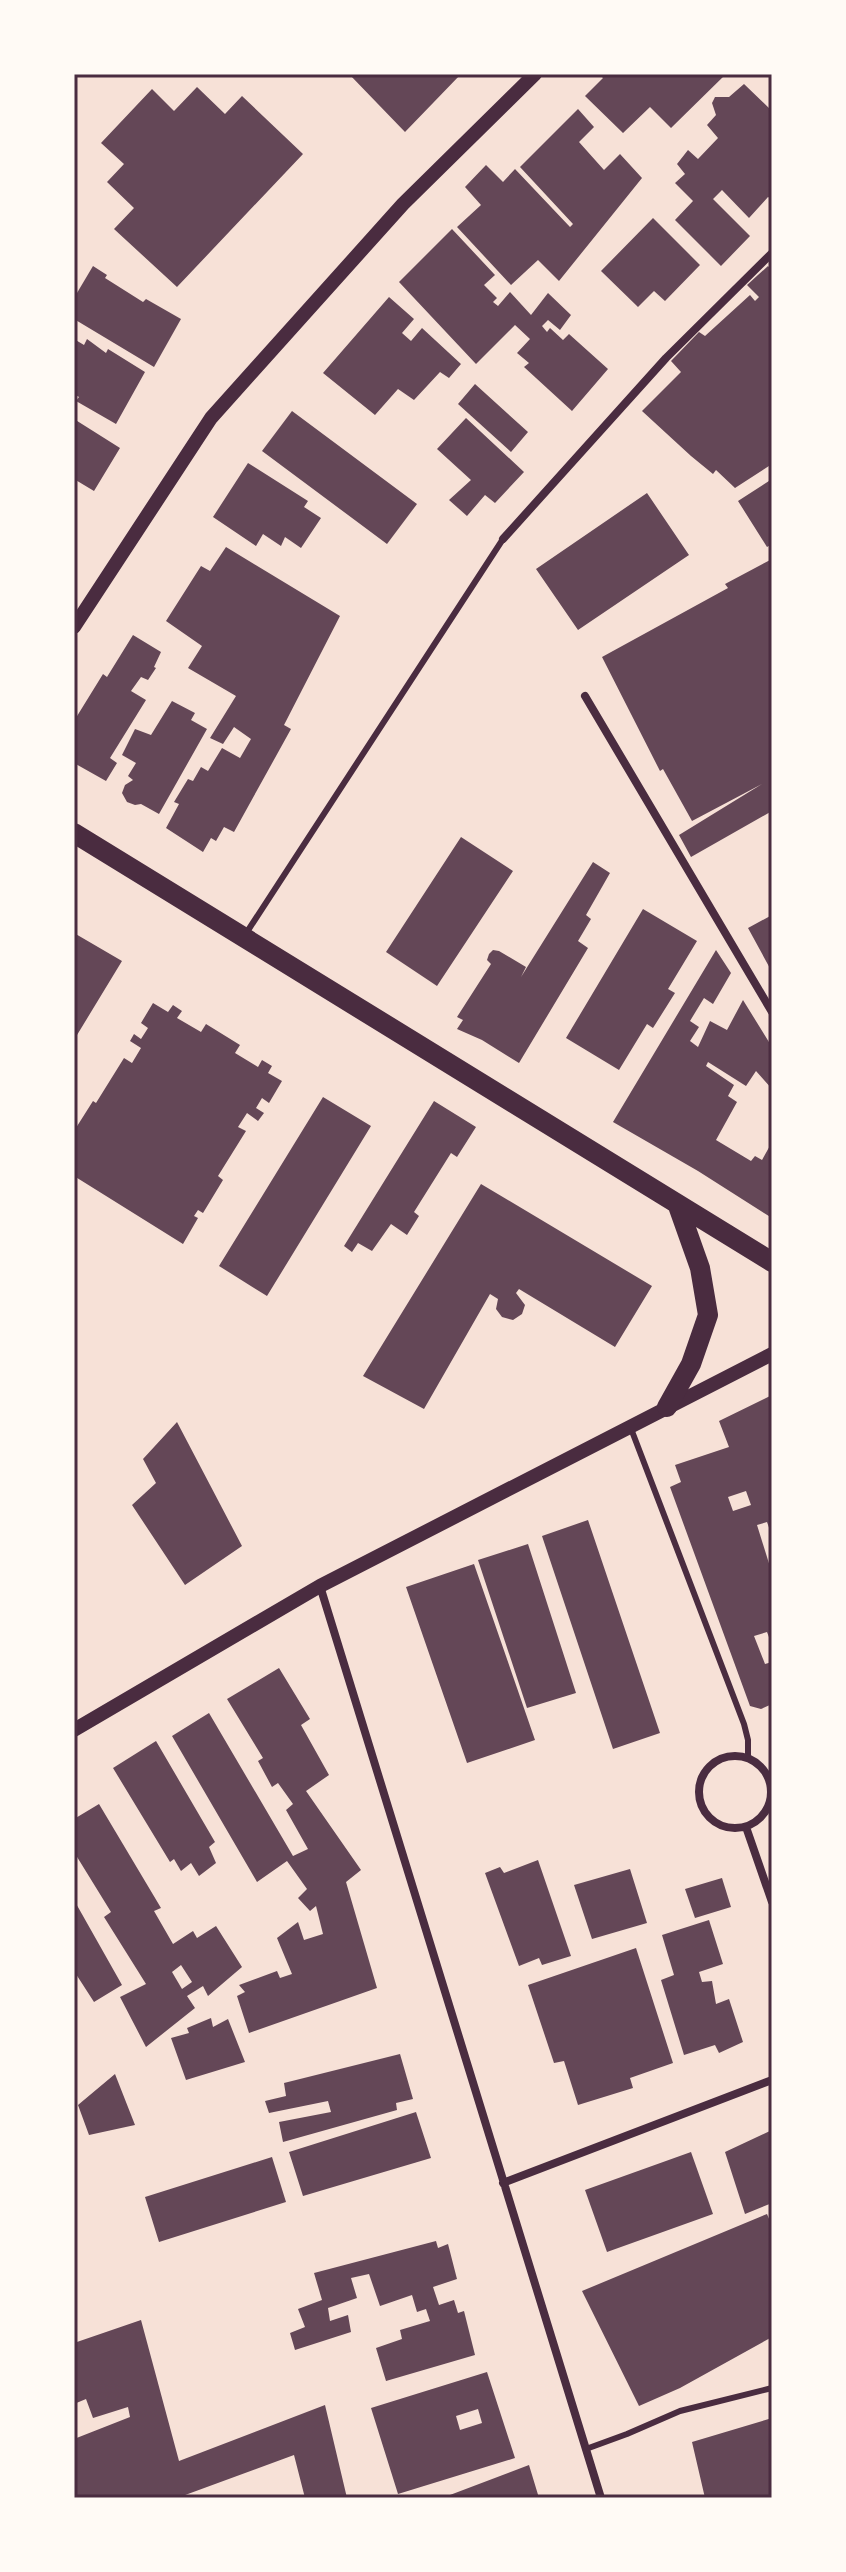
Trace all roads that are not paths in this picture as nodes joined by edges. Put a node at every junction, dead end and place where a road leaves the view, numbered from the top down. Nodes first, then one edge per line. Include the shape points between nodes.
1 (535, 74) edge
2 (772, 253) edge
3 (503, 539) joint
4 (74, 627) edge
5 (585, 696) dead end
6 (74, 833) edge
7 (243, 938) junction
8 (772, 1012) edge
9 (678, 1206) junction
10 (772, 1262) edge
11 (772, 1354) edge
12 (667, 1407) junction
13 (630, 1426) junction
14 (320, 1586) junction
15 (74, 1730) edge
16 (748, 1757) junction
17 (746, 1827) junction
18 (772, 1902) edge
19 (772, 2080) edge
20 (503, 2183) junction
21 (772, 2388) edge
22 (586, 2449) junction
23 (601, 2498) edge

1 - 4 street via 403,204 211,418
2 - 3 street via 666,358
3 - 7 lane
5 - 8 street
6 - 7 main road
7 - 9 main road
9 - 10 main road
9 - 12 main road via 700,1268 708,1315 691,1364
11 - 12 street
12 - 13 street
13 - 14 street
13 - 16 lane via 744,1724
14 - 15 street
14 - 20 street
16 - 17 street via 763,1768 772,1792 766,1812
16 - 17 street via 722,1757 711,1764 698,1793 708,1817 719,1825
17 - 18 street
19 - 20 street
20 - 22 street
21 - 22 lane via 680,2411
22 - 23 street

